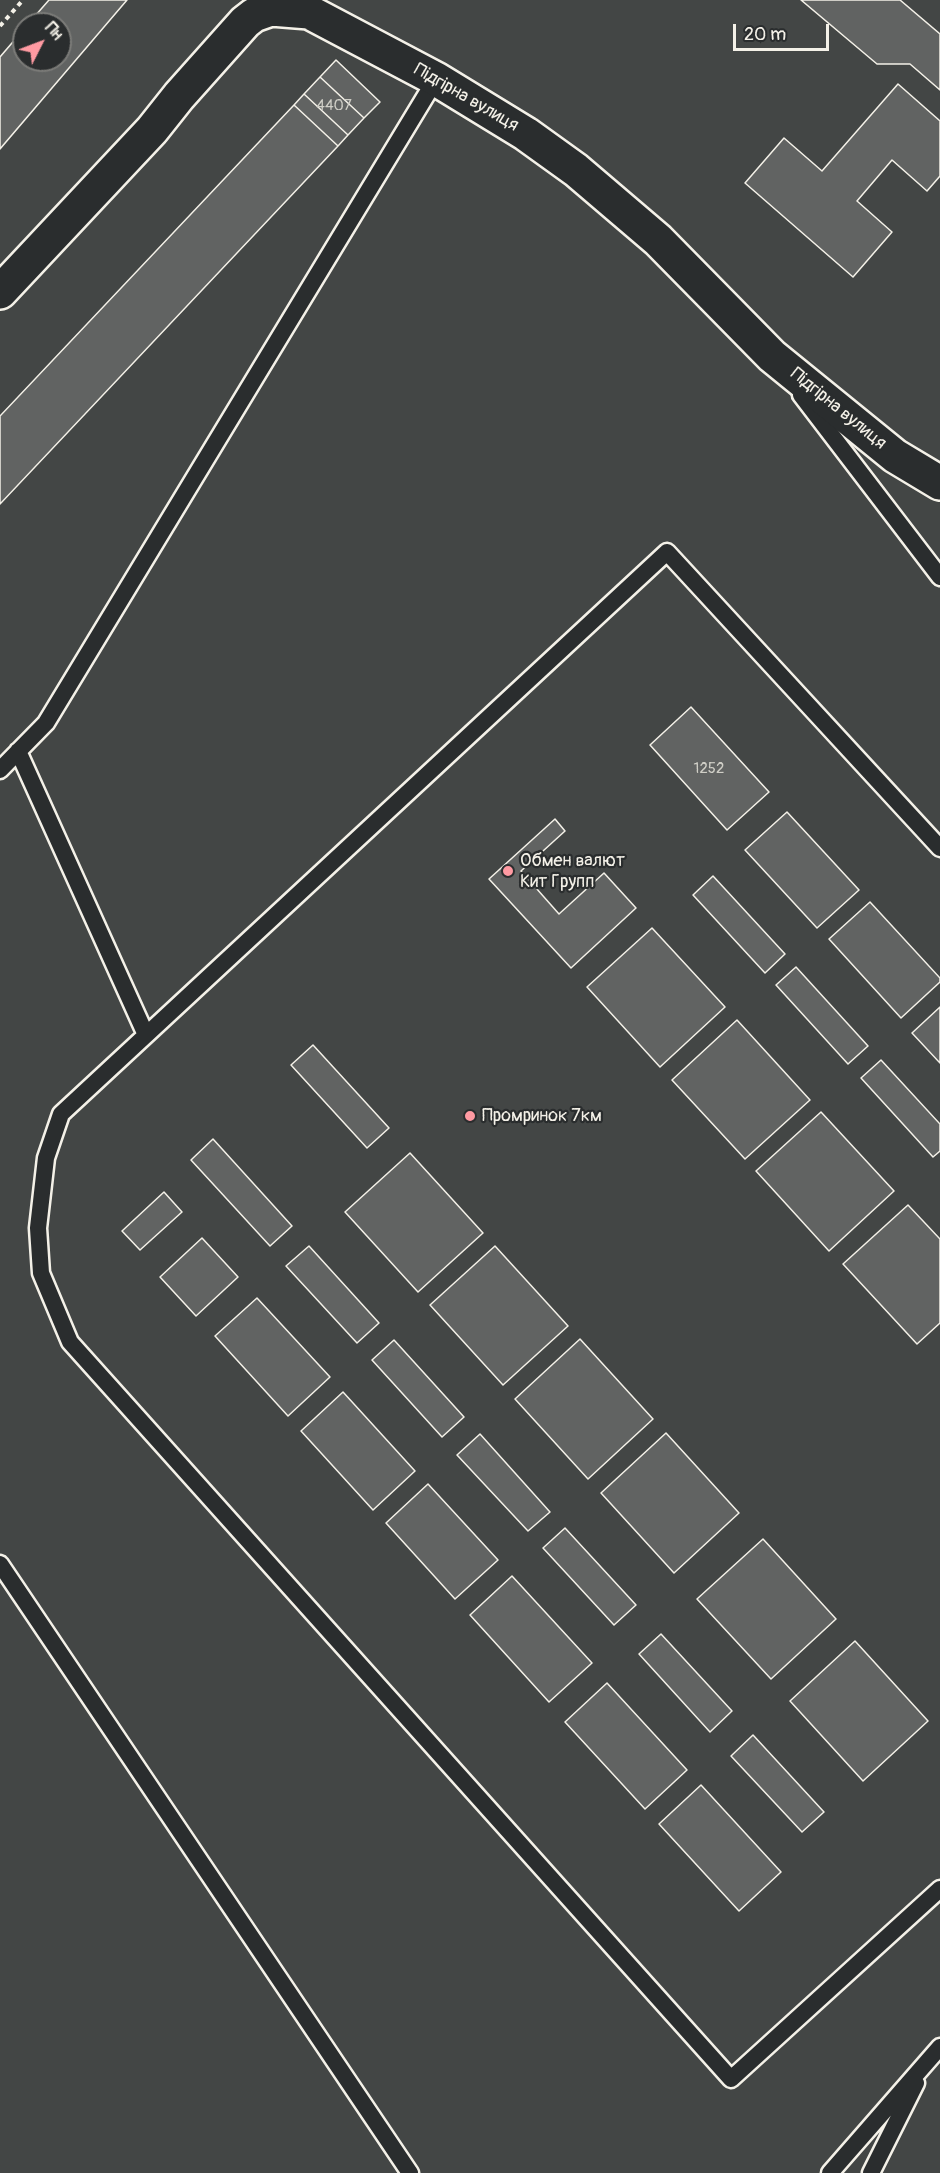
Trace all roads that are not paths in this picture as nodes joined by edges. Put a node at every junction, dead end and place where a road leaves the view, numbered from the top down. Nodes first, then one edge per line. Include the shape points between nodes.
1 (436, 79) junction
2 (0, 292) edge
3 (772, 356) junction
4 (940, 483) edge
5 (940, 577) edge
6 (18, 752) junction
7 (0, 770) edge
8 (940, 848) edge
9 (146, 1035) junction
10 (0, 1564) edge
11 (940, 1889) edge
12 (940, 2047) edge
13 (928, 2061) junction
14 (410, 2173) edge
15 (830, 2173) edge
16 (871, 2173) edge

1 - 2 street, Підгірна вулиця via 309,12 271,9 254,15
1 - 3 street, Підгірна вулиця via 576,170 658,240
1 - 6 lane via 46,723
3 - 4 street, Підгірна вулиця via 895,456
3 - 5 lane
6 - 7 lane
6 - 9 lane
8 - 9 lane via 667,552
9 - 11 lane via 61,1114 46,1158 39,1228 40,1273 70,1342 731,2079
10 - 14 lane
12 - 13 lane
13 - 15 lane
13 - 16 lane

